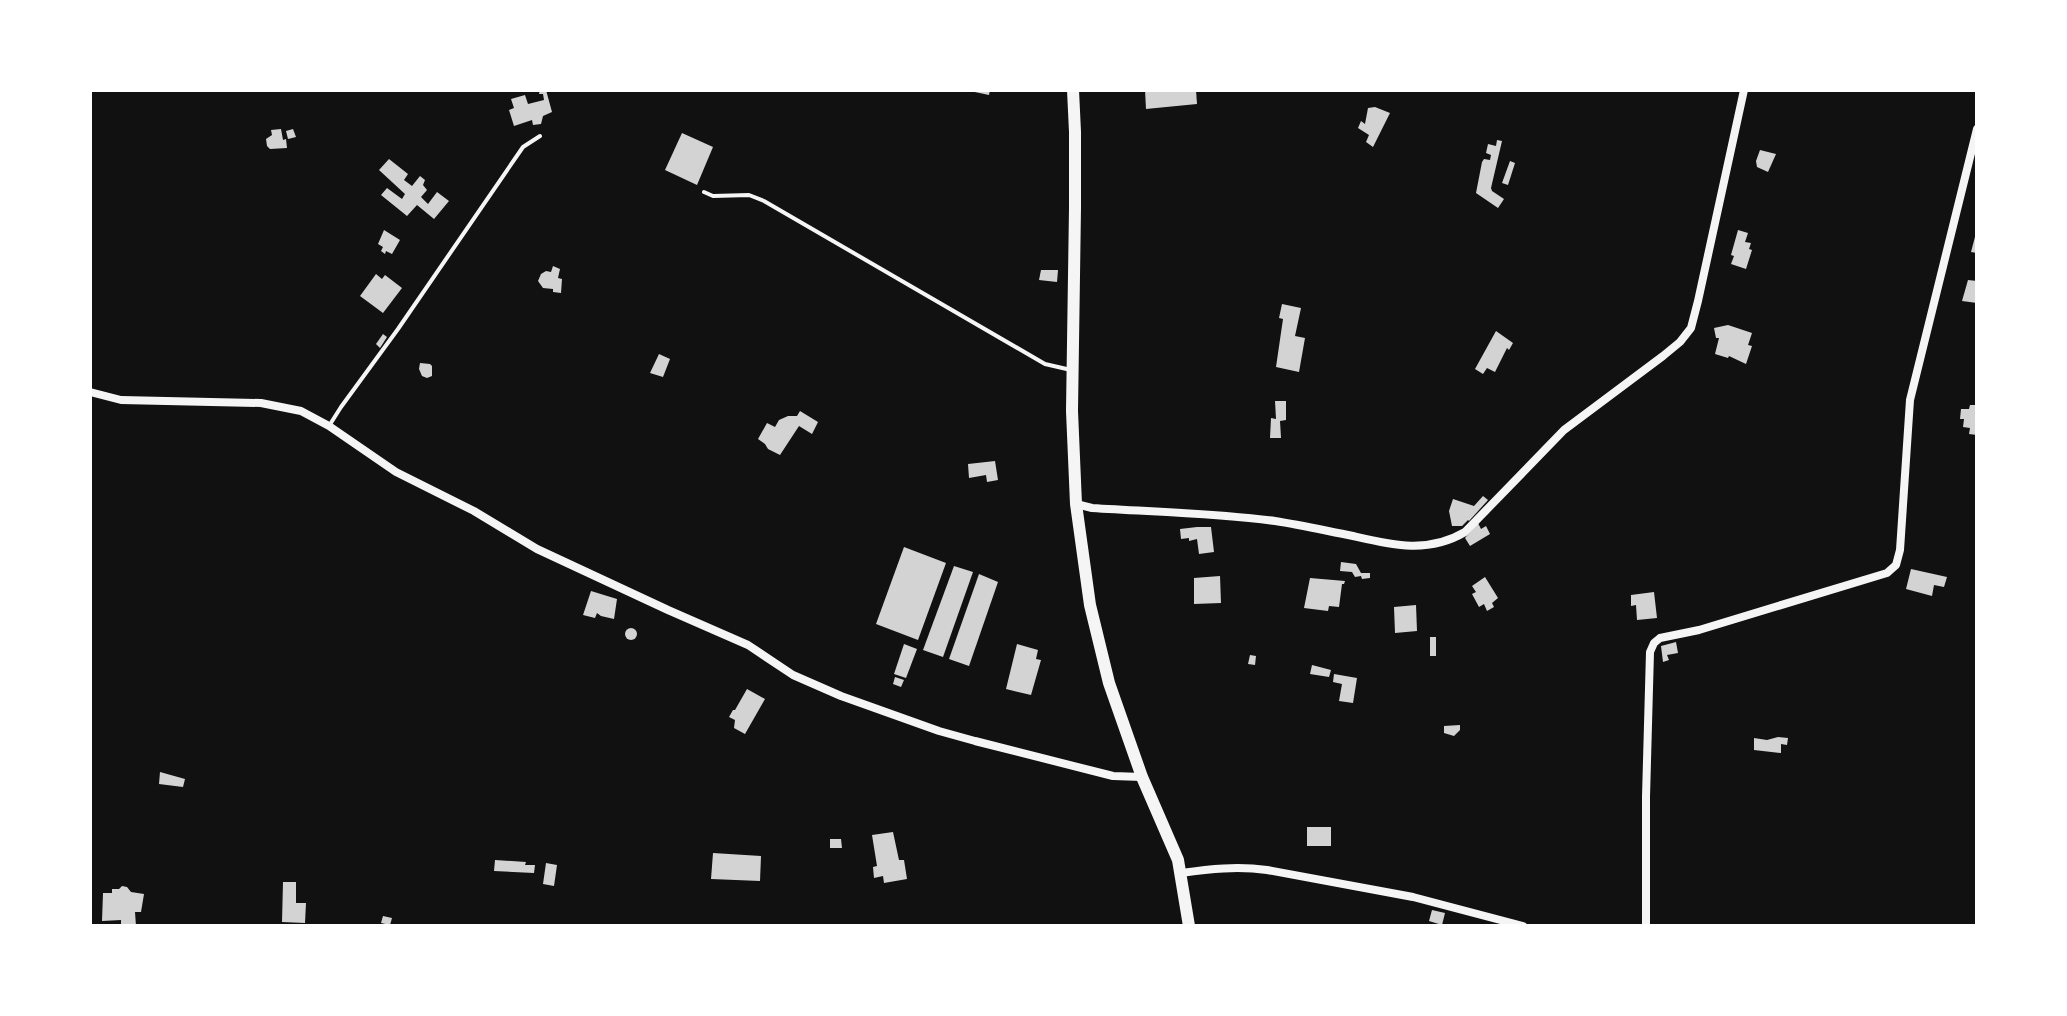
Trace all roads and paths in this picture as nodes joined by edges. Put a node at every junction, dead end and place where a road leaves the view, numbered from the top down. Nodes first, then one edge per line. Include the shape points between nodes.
1 (1073, 90) edge
2 (1744, 90) edge
3 (1977, 129) edge
4 (540, 136) dead end
5 (704, 192) dead end
6 (1072, 370) junction
7 (90, 392) edge
8 (329, 426) junction
9 (1076, 504) junction
10 (1142, 777) junction
11 (1181, 873) junction
12 (1189, 926) edge
13 (1523, 926) edge
14 (1646, 926) edge

1 - 6 main road
2 - 9 street via 1691,328 1663,356 1564,430 1465,532 1438,544 1408,546 1274,521
3 - 14 street via 1910,400 1896,565 1887,573 1660,638 1650,652
4 - 8 lane via 523,147
5 - 6 lane via 764,201 1045,364
6 - 9 main road
7 - 8 street via 121,400 261,403 301,411
8 - 10 street via 396,472 537,549 748,645 793,675 841,696 975,741 1113,776
9 - 10 main road via 1090,605 1109,683
10 - 11 main road
11 - 12 main road
11 - 13 street via 1267,870 1399,894

